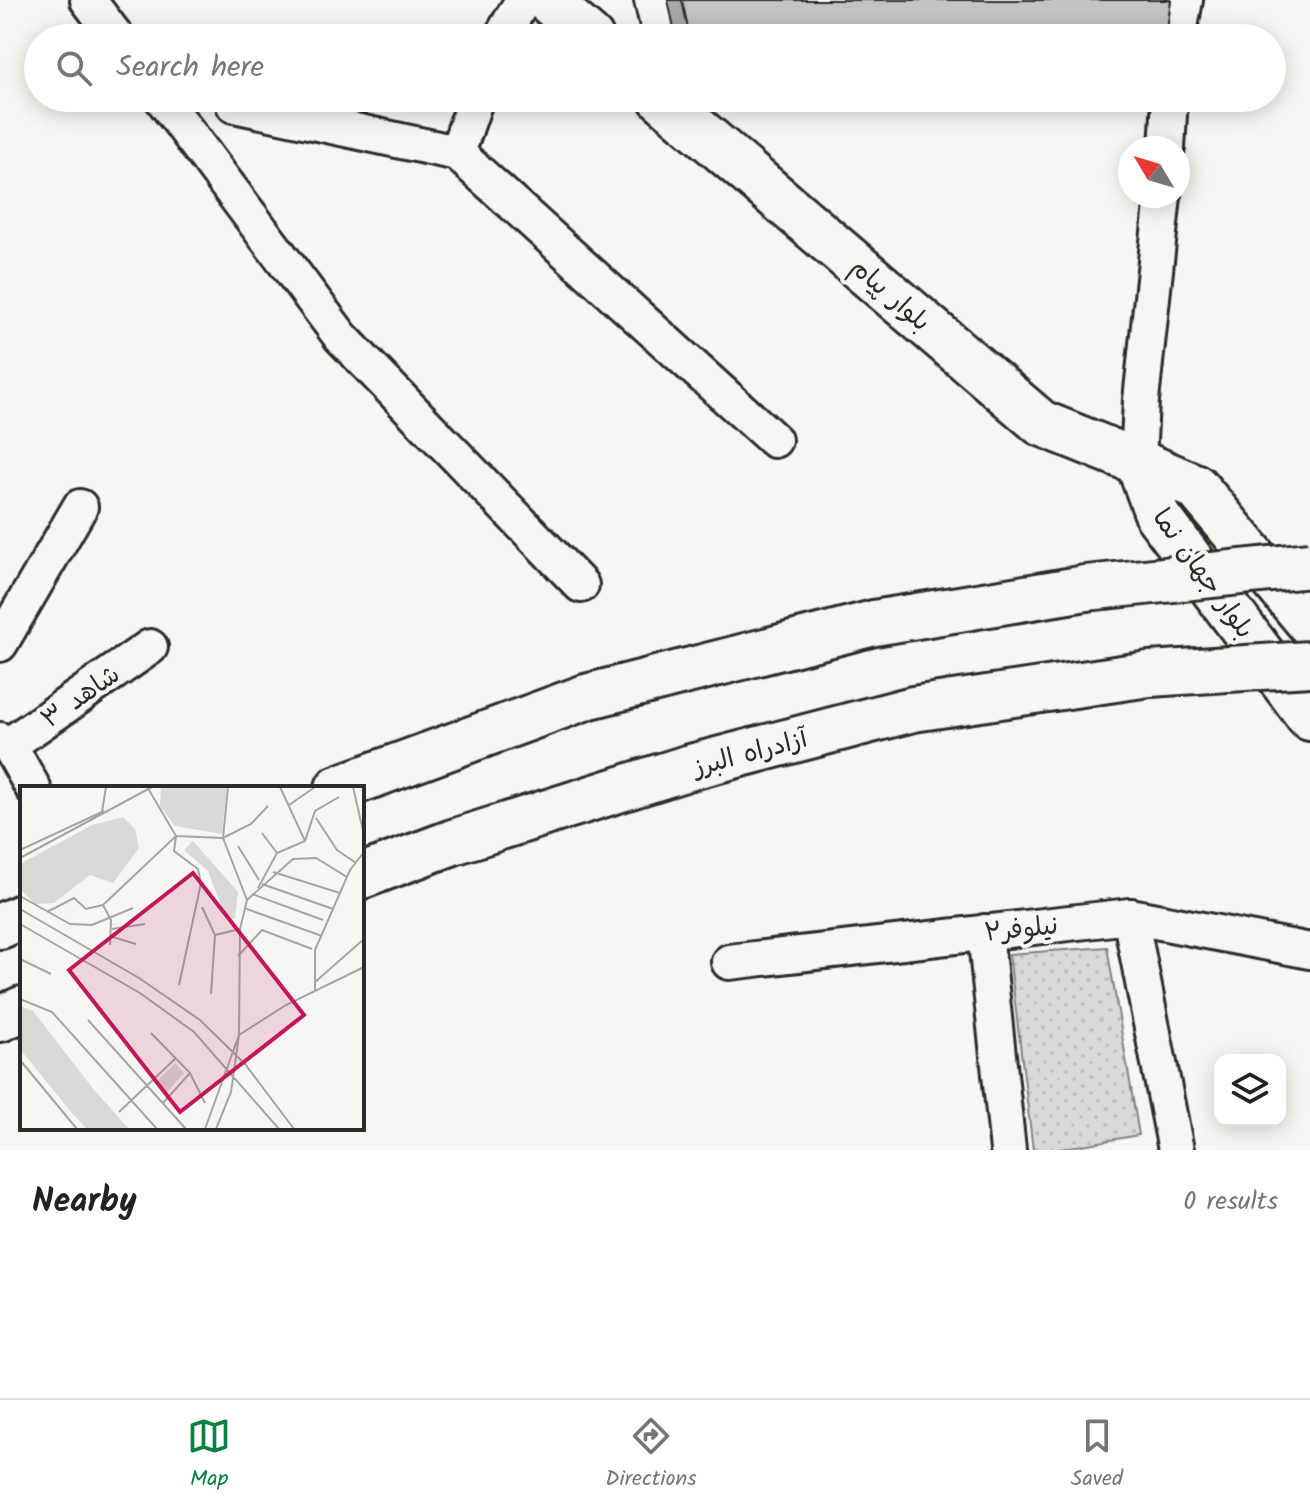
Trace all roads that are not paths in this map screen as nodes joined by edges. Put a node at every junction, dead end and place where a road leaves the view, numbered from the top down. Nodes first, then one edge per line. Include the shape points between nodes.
1 (88, 0) edge
2 (523, 0) edge
3 (547, 0) edge
4 (652, 0) edge
5 (1185, 0) edge
6 (106, 24) edge
7 (509, 24) edge
8 (575, 24) edge
9 (658, 24) edge
10 (1181, 24) edge
11 (172, 112) edge
12 (267, 112) edge
13 (471, 112) edge
14 (682, 112) edge
15 (1169, 112) edge
16 (1168, 136) edge
17 (457, 153) junction
18 (1162, 208) edge
19 (774, 440) dead end
20 (1138, 462) junction
21 (80, 507) dead end
22 (1310, 565) edge
23 (581, 585) dead end
24 (1310, 624) edge
25 (0, 644) edge
26 (150, 647) dead end
27 (1310, 664) edge
28 (1310, 718) edge
29 (4, 742) edge
30 (32, 786) edge
31 (343, 786) edge
32 (364, 875) edge
33 (1130, 916) junction
34 (20, 918) edge
35 (0, 926) edge
36 (985, 932) junction
37 (1310, 951) edge
38 (729, 962) dead end
39 (20, 1010) edge
40 (0, 1019) edge
41 (1008, 1150) edge
42 (1176, 1150) edge

1 - 6 street
2 - 7 street
3 - 8 main road
4 - 9 street
5 - 10 street
11 - 23 street via 341,337
12 - 17 street
13 - 17 street
14 - 20 main road, بلوار پیام via 1041,423
15 - 16 street
17 - 19 street
18 - 20 street
20 - 24 main road, بلوار جهان نما via 1196,487
20 - 28 main road, بلوار جهان نما via 1158,516
21 - 25 street
22 - 31 main road, bridge via 1086,588 874,623 586,697
26 - 29 street, شاهد ۳
27 - 32 main road, آزادراه البرز, bridge via 1149,674 897,713 687,768
29 - 30 street
33 - 36 street, ۲نیلوفر
33 - 37 street, ۲نیلوفر
33 - 42 street
34 - 35 main road
36 - 38 street, ۲نیلوفر
36 - 41 street
39 - 40 main road

